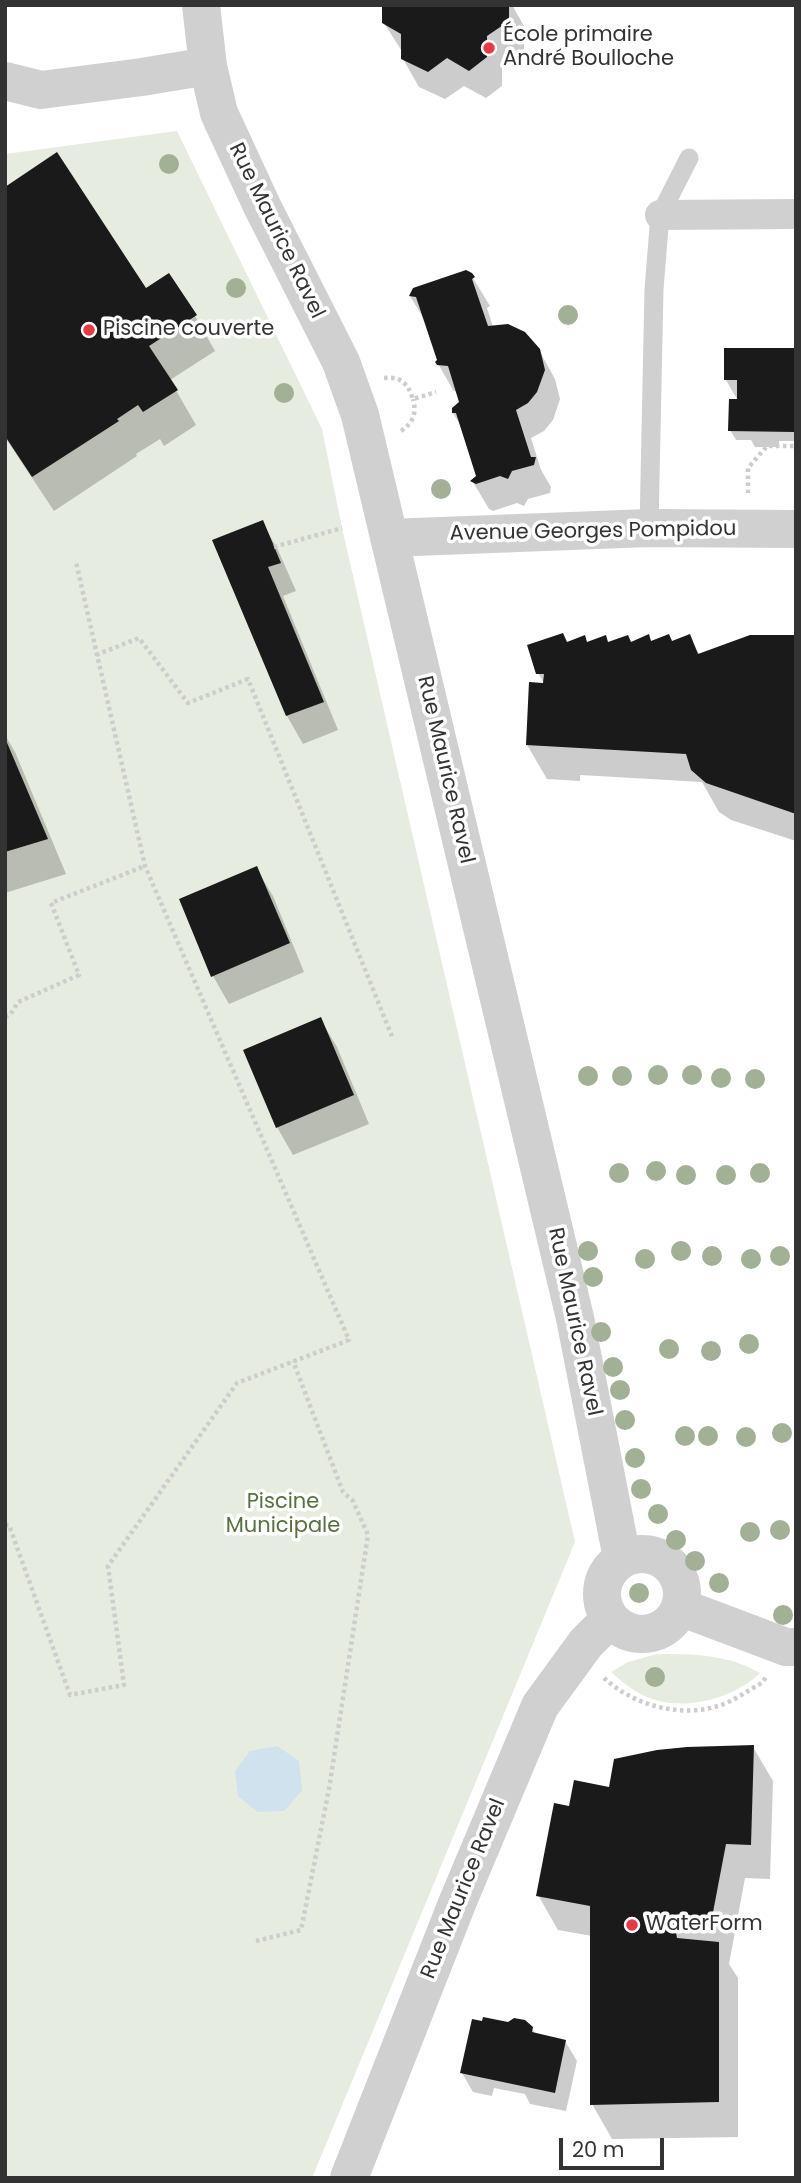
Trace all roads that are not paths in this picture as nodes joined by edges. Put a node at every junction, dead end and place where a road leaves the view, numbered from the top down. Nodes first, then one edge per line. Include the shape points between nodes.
1 (201, 5) edge
2 (208, 66) junction
3 (5, 80) edge
4 (689, 158) dead end
5 (796, 214) edge
6 (660, 215) junction
7 (649, 528) junction
8 (796, 529) edge
9 (389, 537) junction
10 (622, 1558) junction
11 (680, 1607) junction
12 (610, 1619) junction
13 (791, 1647) edge
14 (349, 2178) edge

1 - 2 street, Rue Maurice Ravel
2 - 3 street via 41,90
2 - 9 street, Rue Maurice Ravel via 219,113 341,362 360,415
4 - 6 lane
5 - 6 street
6 - 7 lane
7 - 8 street, Avenue Georges Pompidou
7 - 9 street, Avenue Georges Pompidou
9 - 10 street, Rue Maurice Ravel via 575,1318
10 - 11 street via 649,1554 673,1567 680,1579
10 - 12 street via 611,1567 601,1592
11 - 12 street via 666,1626 655,1632 630,1633
11 - 13 street
12 - 14 street, Rue Maurice Ravel via 540,1706

